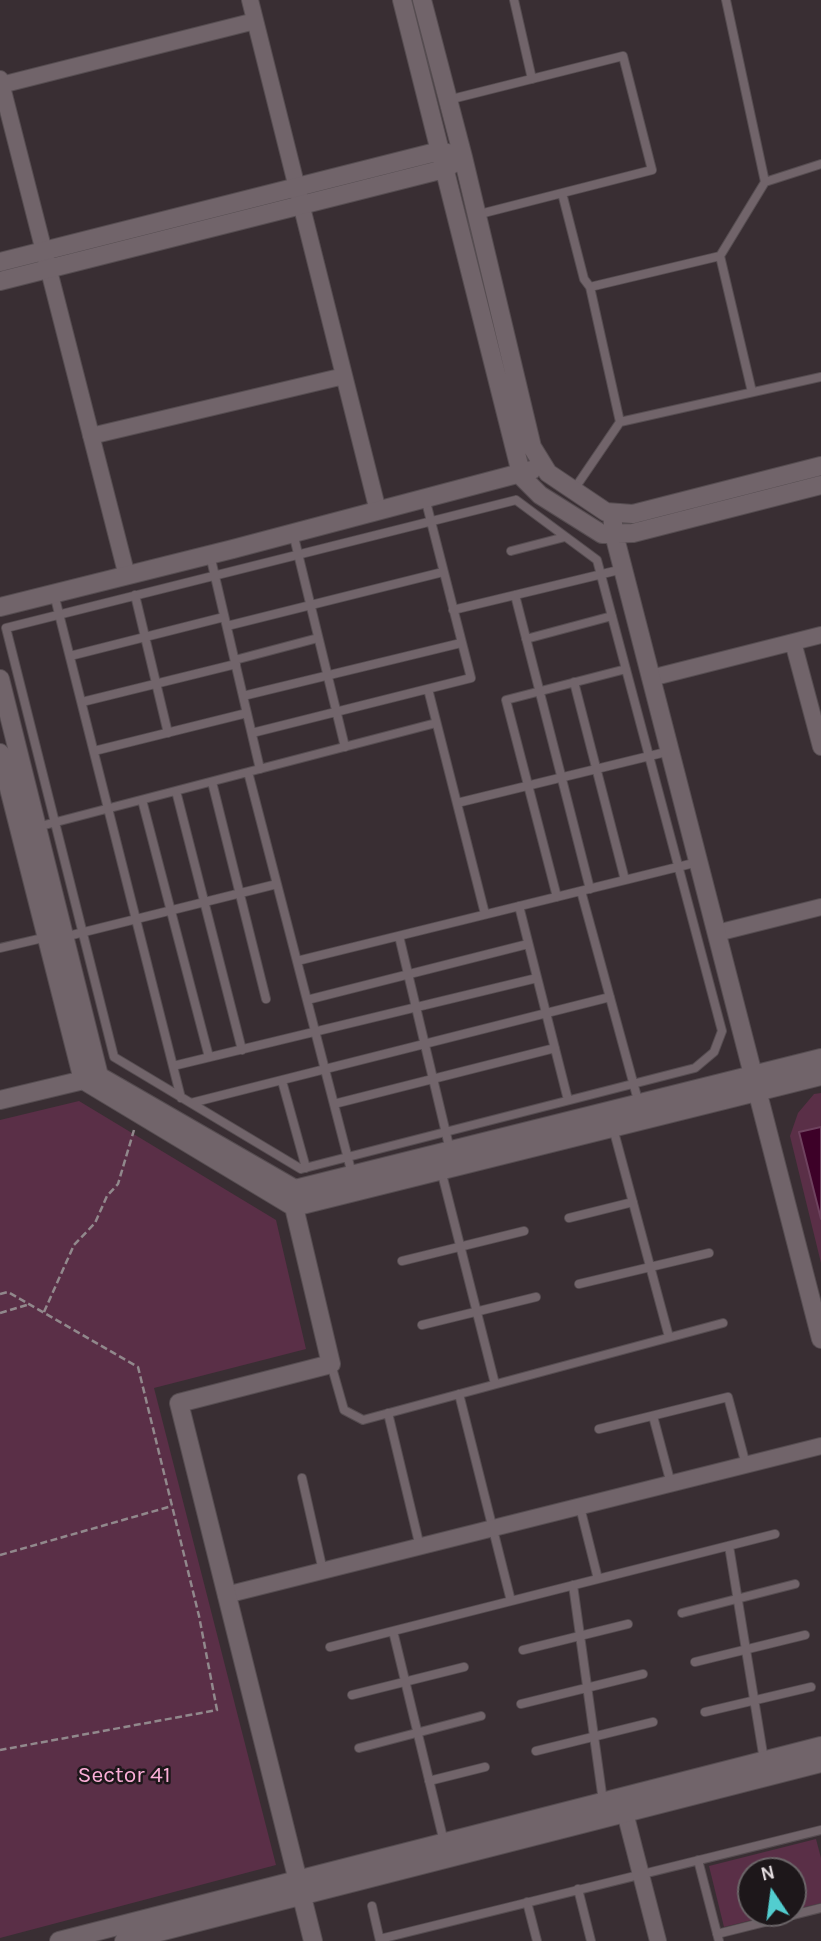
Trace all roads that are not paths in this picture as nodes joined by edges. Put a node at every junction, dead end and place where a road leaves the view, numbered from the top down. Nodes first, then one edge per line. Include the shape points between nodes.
1 (250, 0) edge
2 (402, 0) edge
3 (422, 0) edge
4 (514, 0) edge
5 (726, 0) edge
6 (255, 21) junction
7 (532, 79) junction
8 (1, 82) edge
9 (448, 100) junction
10 (440, 151) junction
11 (463, 157) junction
12 (821, 164) edge
13 (444, 169) junction
14 (765, 182) junction
15 (297, 187) junction
16 (562, 193) junction
17 (302, 205) junction
18 (476, 215) junction
19 (44, 251) junction
20 (720, 256) junction
21 (0, 262) edge
22 (48, 269) junction
23 (0, 281) edge
24 (590, 287) junction
25 (344, 376) junction
26 (821, 377) edge
27 (752, 392) junction
28 (621, 422) junction
29 (91, 436) junction
30 (821, 466) edge
31 (544, 467) junction
32 (521, 473) junction
33 (821, 485) edge
34 (573, 491) junction
35 (425, 498) junction
36 (378, 511) junction
37 (612, 513) junction
38 (430, 522) junction
39 (293, 533) junction
40 (614, 534) junction
41 (565, 537) junction
42 (511, 551) dead end
43 (210, 555) junction
44 (298, 555) junction
45 (623, 569) junction
46 (443, 572) junction
47 (601, 574) junction
48 (215, 575) junction
49 (127, 576) junction
50 (54, 594) junction
51 (135, 595) junction
52 (515, 595) junction
53 (311, 605) junction
54 (0, 607) edge
55 (453, 610) junction
56 (60, 614) junction
57 (612, 616) junction
58 (225, 621) junction
59 (821, 635) edge
60 (145, 637) junction
61 (318, 638) junction
62 (526, 639) junction
63 (793, 642) junction
64 (461, 643) junction
65 (70, 656) junction
66 (235, 662) junction
67 (626, 669) junction
68 (328, 676) junction
69 (651, 678) junction
70 (0, 679) edge
71 (574, 682) junction
72 (156, 684) junction
73 (428, 689) junction
74 (540, 691) junction
75 (243, 696) junction
76 (82, 702) junction
77 (336, 712) junction
78 (247, 713) junction
79 (436, 723) junction
80 (168, 733) junction
81 (252, 733) junction
82 (345, 747) junction
83 (821, 747) edge
84 (94, 751) junction
85 (670, 751) junction
86 (649, 756) junction
87 (1, 758) edge
88 (260, 769) junction
89 (596, 769) junction
90 (248, 772) junction
91 (562, 778) junction
92 (212, 782) junction
93 (528, 786) junction
94 (177, 791) junction
95 (142, 800) junction
96 (457, 803) junction
97 (108, 809) junction
98 (55, 822) junction
99 (37, 827) junction
100 (698, 862) junction
101 (679, 867) junction
102 (625, 880) junction
103 (277, 884) junction
104 (586, 890) junction
105 (239, 893) junction
106 (557, 897) junction
107 (204, 902) junction
108 (519, 906) junction
109 (821, 906) edge
110 (171, 910) junction
111 (485, 915) junction
112 (136, 919) junction
113 (82, 932) junction
114 (717, 933) junction
115 (399, 936) junction
116 (55, 937) junction
117 (528, 944) junction
118 (0, 948) edge
119 (297, 961) junction
120 (408, 974) junction
121 (537, 978) junction
122 (610, 997) junction
123 (266, 999) dead end
124 (307, 1000) junction
125 (416, 1007) junction
126 (546, 1014) junction
127 (315, 1032) junction
128 (425, 1045) junction
129 (555, 1048) junction
130 (242, 1050) junction
131 (209, 1058) junction
132 (821, 1059) edge
133 (173, 1066) junction
134 (325, 1070) junction
135 (821, 1076) edge
136 (91, 1078) junction
137 (433, 1079) junction
138 (282, 1081) junction
139 (634, 1083) junction
140 (755, 1084) junction
141 (181, 1098) junction
142 (0, 1100) edge
143 (568, 1100) junction
144 (191, 1103) junction
145 (334, 1104) junction
146 (639, 1104) junction
147 (613, 1128) junction
148 (446, 1132) junction
149 (450, 1150) junction
150 (350, 1166) junction
151 (306, 1168) junction
152 (441, 1170) junction
153 (294, 1198) junction
154 (633, 1202) junction
155 (569, 1218) dead end
156 (524, 1231) dead end
157 (460, 1247) junction
158 (709, 1252) dead end
159 (402, 1261) dead end
160 (650, 1266) junction
161 (579, 1284) dead end
162 (536, 1297) dead end
163 (477, 1312) junction
164 (723, 1322) dead end
165 (422, 1325) dead end
166 (669, 1337) junction
167 (821, 1339) edge
168 (331, 1364) junction
169 (495, 1384) junction
170 (459, 1394) junction
171 (388, 1413) junction
172 (653, 1416) junction
173 (599, 1429) dead end
174 (821, 1446) edge
175 (746, 1465) junction
176 (302, 1478) dead end
177 (671, 1484) junction
178 (580, 1507) junction
179 (493, 1528) junction
180 (775, 1534) dead end
181 (729, 1545) junction
182 (420, 1546) junction
183 (323, 1571) junction
184 (598, 1579) junction
185 (795, 1584) dead end
186 (573, 1586) junction
187 (226, 1595) junction
188 (738, 1599) junction
189 (511, 1601) junction
190 (682, 1613) dead end
191 (628, 1624) dead end
192 (393, 1631) junction
193 (805, 1635) dead end
194 (580, 1636) junction
195 (330, 1647) dead end
196 (746, 1649) junction
197 (523, 1650) dead end
198 (695, 1662) dead end
199 (464, 1667) dead end
200 (643, 1674) dead end
201 (405, 1682) junction
202 (587, 1688) junction
203 (811, 1688) dead end
204 (352, 1695) dead end
205 (754, 1701) junction
206 (521, 1704) dead end
207 (705, 1712) dead end
208 (481, 1716) dead end
209 (653, 1722) dead end
210 (417, 1732) junction
211 (594, 1737) junction
212 (821, 1746) edge
213 (359, 1748) dead end
214 (536, 1751) dead end
215 (764, 1760) junction
216 (821, 1763) edge
217 (485, 1767) dead end
218 (429, 1781) junction
219 (603, 1801) junction
220 (623, 1804) junction
221 (821, 1830) edge
222 (444, 1842) junction
223 (698, 1860) junction
224 (640, 1874) junction
225 (300, 1887) junction
226 (578, 1889) junction
227 (527, 1902) junction
228 (372, 1906) dead end
229 (821, 1908) edge
230 (162, 1936) edge
231 (718, 1938) edge
232 (380, 1940) edge
233 (59, 1941) edge
234 (124, 1941) edge
235 (313, 1941) edge
236 (537, 1941) edge
237 (591, 1941) edge
238 (658, 1941) edge

1 - 6 street
2 - 10 street
3 - 9 street
4 - 7 lane
5 - 14 lane
6 - 8 street
6 - 15 street
7 - 9 lane
7 - 16 lane via 623,56 652,170
8 - 19 street
9 - 11 street
10 - 11 street
10 - 13 street
10 - 15 street
11 - 13 street
11 - 18 street
12 - 14 lane
13 - 17 street
13 - 32 street
14 - 20 lane
15 - 17 street
15 - 19 street
16 - 18 lane
16 - 24 lane
17 - 22 street
17 - 25 street
18 - 31 street via 532,447
19 - 21 street
19 - 22 street
20 - 24 lane
20 - 27 lane
22 - 23 street
22 - 29 street
24 - 28 lane
25 - 29 street
25 - 36 street
26 - 27 lane
27 - 28 lane
28 - 34 lane
29 - 49 street
30 - 37 street via 632,514
31 - 32 street
31 - 34 street
32 - 35 street
32 - 40 street via 540,495 602,534
33 - 40 street
34 - 37 street
35 - 36 street
35 - 38 lane
36 - 39 street
37 - 40 street
38 - 41 lane via 516,500
38 - 44 lane
38 - 46 lane
39 - 43 street
39 - 44 lane
40 - 45 street
41 - 42 lane
41 - 47 lane via 597,560
43 - 48 lane
43 - 49 street
44 - 48 lane
44 - 53 lane
45 - 47 lane
45 - 69 street
46 - 53 lane
46 - 55 lane
47 - 52 lane
47 - 57 lane
48 - 51 lane
48 - 58 lane
49 - 50 street
50 - 54 street
50 - 56 lane
51 - 56 lane
51 - 60 lane
52 - 55 lane
52 - 62 lane
53 - 58 lane
53 - 61 lane
55 - 64 lane
56 - 65 lane
56 - 98 lane via 6,628
57 - 62 lane
57 - 67 lane
58 - 60 lane
58 - 66 lane
59 - 63 street
60 - 65 lane
60 - 72 lane
61 - 66 lane
61 - 68 lane
62 - 74 lane
63 - 69 street
63 - 83 street
64 - 68 lane
64 - 73 lane via 471,678
65 - 76 lane
66 - 72 lane
66 - 75 lane
67 - 71 lane
67 - 86 lane
68 - 75 lane
68 - 77 lane
69 - 85 street
70 - 99 street
71 - 74 lane
71 - 89 lane
72 - 76 lane
72 - 80 lane
73 - 77 lane
73 - 79 lane
74 - 91 lane
74 - 93 lane via 506,700
75 - 78 lane
76 - 84 lane
77 - 81 lane
77 - 82 lane
78 - 80 lane
78 - 81 lane
79 - 82 lane
79 - 96 lane
80 - 84 lane
81 - 88 lane
82 - 88 lane
84 - 97 lane
85 - 86 lane
85 - 100 street
86 - 89 lane
86 - 101 lane
87 - 116 street
88 - 90 lane
89 - 91 lane
89 - 102 lane
90 - 92 lane
90 - 103 lane
91 - 93 lane
91 - 104 lane
92 - 94 lane
92 - 105 lane
93 - 96 lane
93 - 106 lane
94 - 95 lane
94 - 107 lane
95 - 97 lane
95 - 110 lane
96 - 111 lane
97 - 98 lane
97 - 112 lane
98 - 99 lane
98 - 113 lane
99 - 116 street
100 - 101 lane
100 - 114 street
101 - 102 lane
101 - 139 lane via 722,1031 714,1052 695,1068
102 - 104 lane
103 - 105 lane
103 - 119 lane
104 - 106 lane
104 - 122 lane
105 - 107 lane
105 - 123 lane
106 - 108 lane
107 - 110 lane
107 - 130 lane
108 - 111 lane
108 - 117 lane
109 - 114 street
110 - 112 lane
110 - 131 lane
111 - 115 lane
112 - 113 lane
112 - 133 lane
113 - 116 lane
113 - 141 lane via 114,1058
114 - 140 street
115 - 119 lane
115 - 120 lane
116 - 118 lane
116 - 136 street
117 - 120 lane
117 - 121 lane
119 - 124 lane
120 - 124 lane
120 - 125 lane
121 - 125 lane
121 - 126 lane
122 - 126 lane
122 - 139 lane
124 - 127 lane
125 - 127 lane
125 - 128 lane
126 - 128 lane
126 - 129 lane
127 - 130 lane
127 - 134 lane
128 - 134 lane
128 - 137 lane
129 - 137 lane
129 - 143 lane
130 - 131 lane
131 - 133 lane
132 - 140 street
133 - 141 lane
134 - 138 lane
134 - 145 lane
135 - 140 street
136 - 142 street
136 - 153 street
136 - 153 street via 138,1113
137 - 145 lane
137 - 148 lane
138 - 144 lane
138 - 151 lane
139 - 143 lane
139 - 146 lane
140 - 146 street
140 - 147 street
140 - 167 street
141 - 144 lane
143 - 148 lane
144 - 151 lane
145 - 150 lane
146 - 149 street
147 - 152 street
147 - 154 lane
148 - 149 lane
148 - 150 lane
149 - 150 street
150 - 151 lane
150 - 153 street
152 - 153 street
152 - 157 lane
153 - 168 street
154 - 155 lane
154 - 160 lane
156 - 157 lane
157 - 159 lane
157 - 163 lane
158 - 160 lane
160 - 161 lane
160 - 166 lane
162 - 163 lane
163 - 165 lane
163 - 169 lane
164 - 166 lane
166 - 169 lane
168 - 171 lane via 344,1409 363,1420
168 - 187 street via 178,1403
169 - 170 lane
170 - 171 lane
170 - 179 lane
171 - 182 lane
172 - 173 lane
172 - 175 lane via 728,1397
172 - 177 lane
174 - 175 street
175 - 177 street
176 - 183 lane
177 - 178 street
178 - 179 street
178 - 184 lane
179 - 182 street
179 - 189 lane
180 - 181 lane
181 - 184 lane
181 - 188 lane
182 - 183 street
183 - 187 street
184 - 186 lane
185 - 188 lane
186 - 189 lane
186 - 194 lane
187 - 225 street
188 - 190 lane
188 - 196 lane
189 - 192 lane
191 - 194 lane
192 - 195 lane
192 - 201 lane
193 - 196 lane
194 - 197 lane
194 - 202 lane
196 - 198 lane
196 - 205 lane
199 - 201 lane
200 - 202 lane
201 - 204 lane
201 - 210 lane
202 - 206 lane
202 - 211 lane
203 - 205 lane
205 - 207 lane
205 - 215 lane
208 - 210 lane
209 - 211 lane
210 - 213 lane
210 - 218 lane
211 - 214 lane
211 - 219 lane
212 - 215 street
215 - 220 street
216 - 220 street
217 - 218 lane
218 - 222 lane
219 - 220 street
219 - 222 street
220 - 224 street
220 - 225 street
221 - 223 lane
222 - 225 street
223 - 224 lane
223 - 231 lane
224 - 226 lane
224 - 238 street
225 - 230 street
225 - 233 street
225 - 235 street
226 - 227 lane
226 - 237 lane
227 - 232 lane
227 - 236 lane
228 - 232 lane
229 - 231 lane
230 - 234 street

